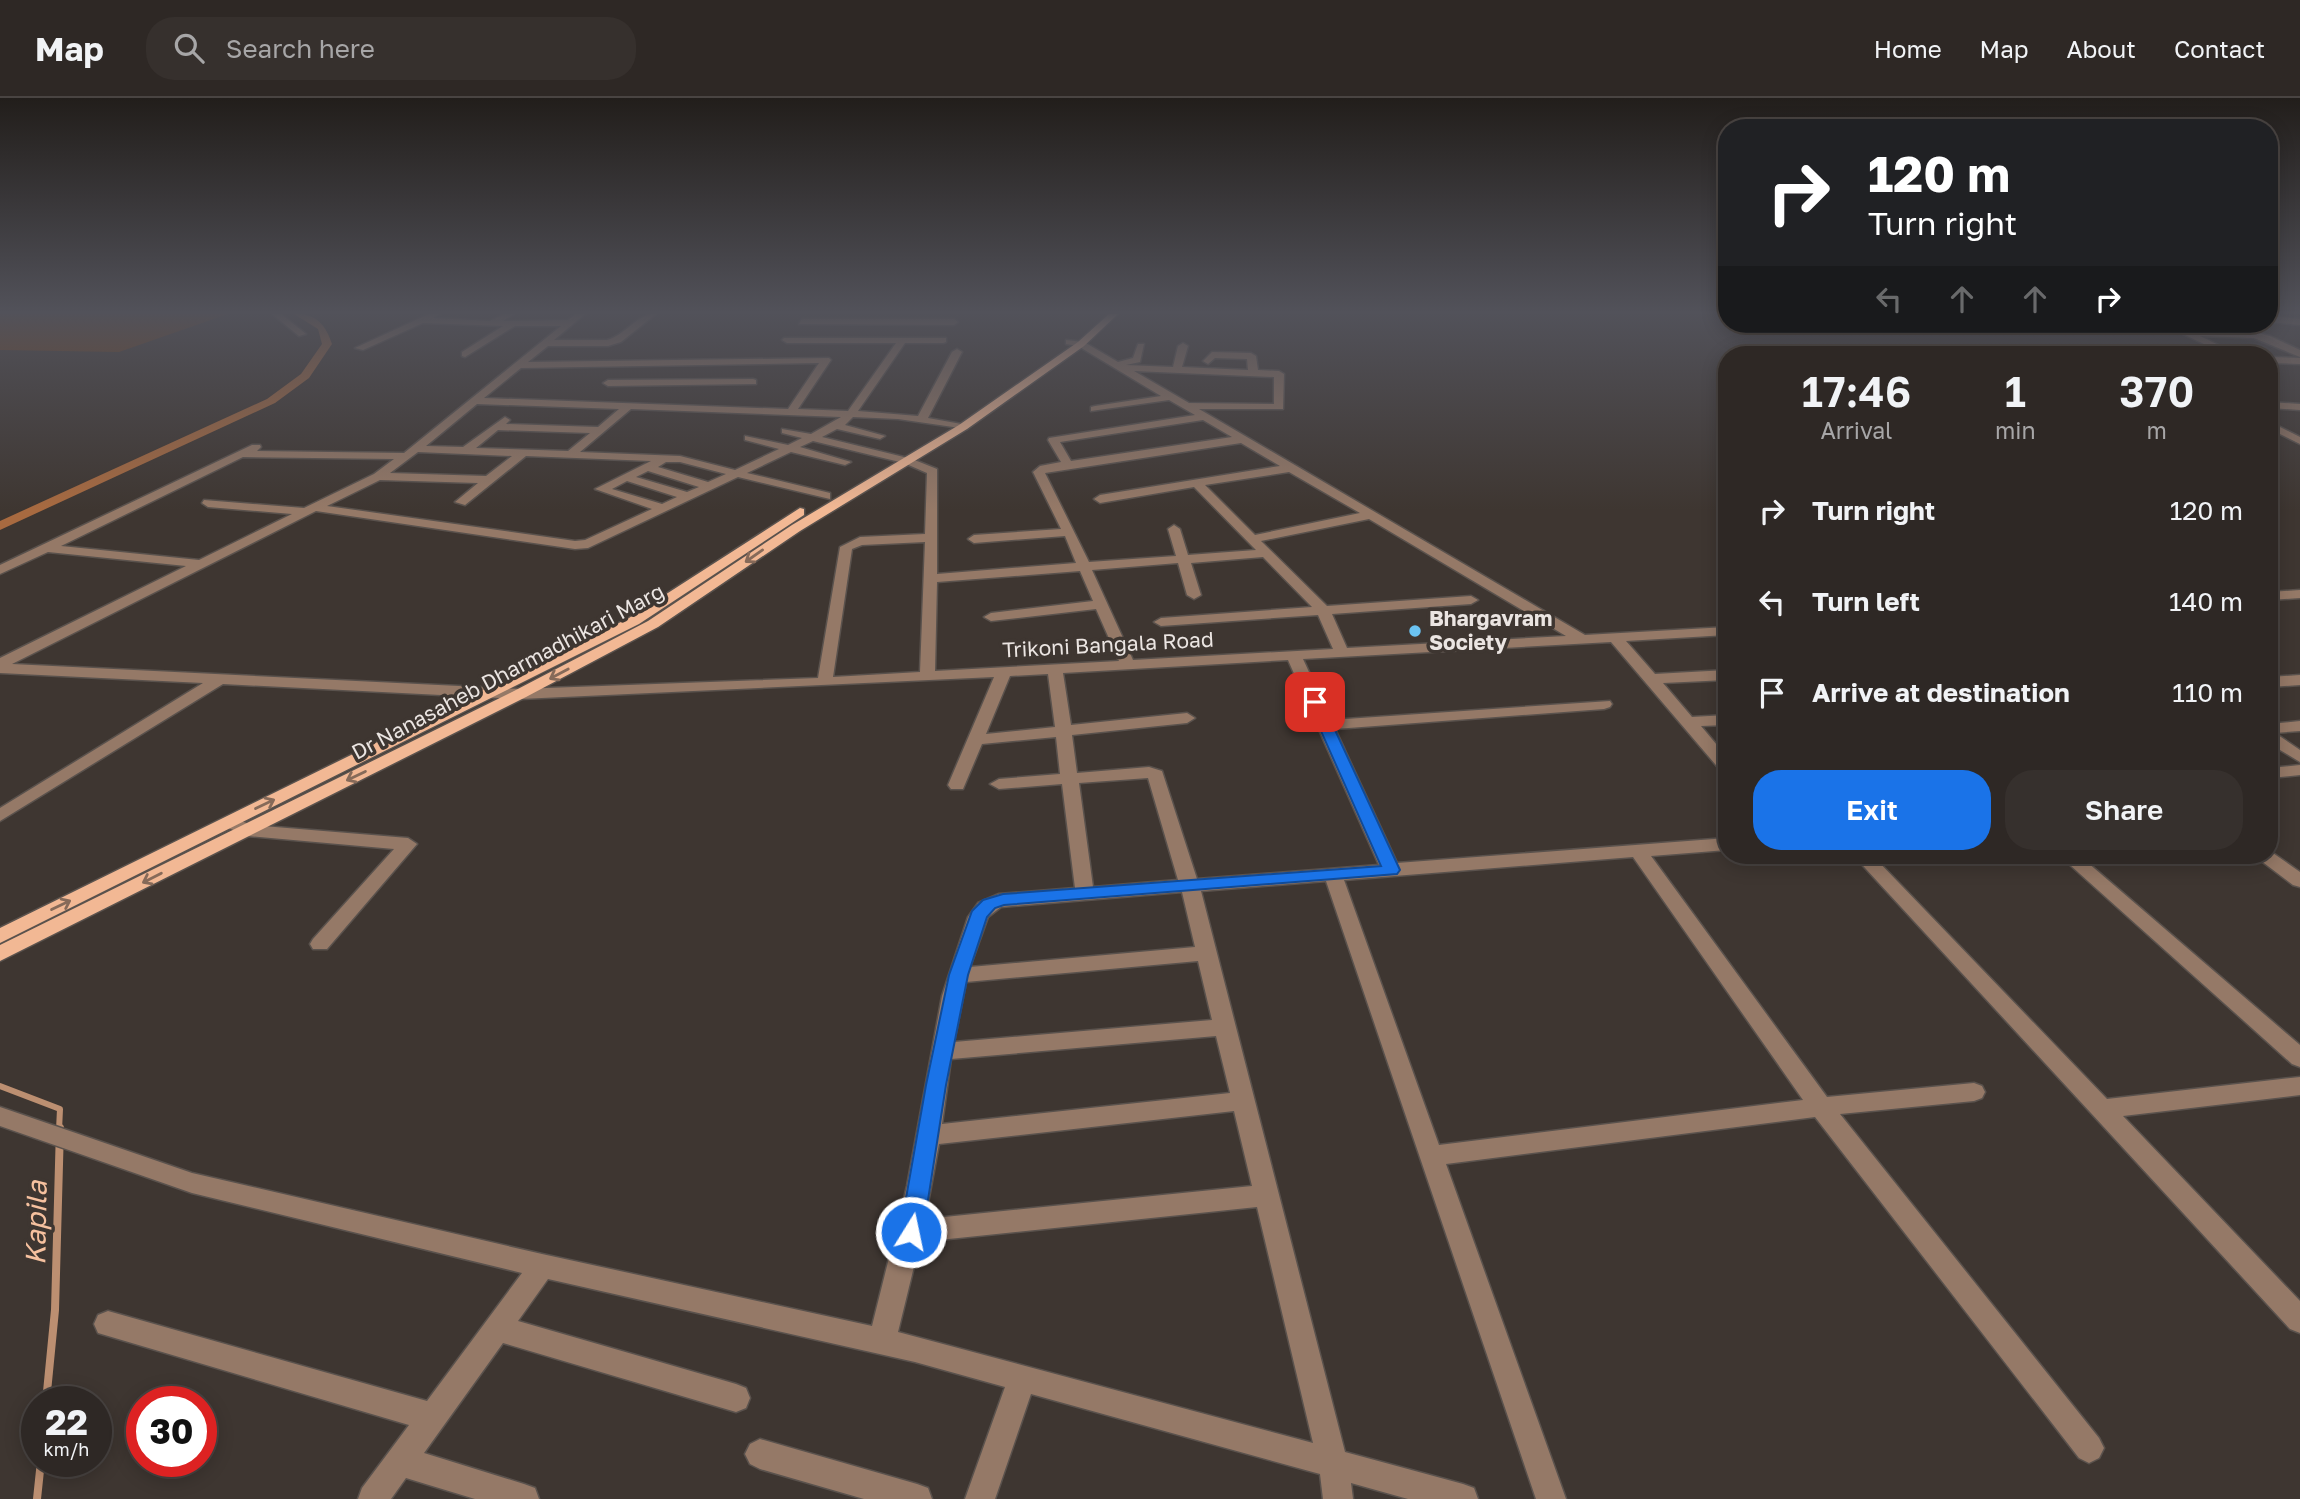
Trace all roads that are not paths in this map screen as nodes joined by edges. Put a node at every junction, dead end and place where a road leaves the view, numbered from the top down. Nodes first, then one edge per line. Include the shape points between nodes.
1 (500, 379) edge
2 (613, 379) edge
3 (755, 379) edge
4 (813, 379) edge
5 (875, 379) edge
6 (943, 379) edge
7 (1023, 379) edge
8 (1141, 379) edge
9 (1279, 379) edge
10 (753, 382) junction
11 (608, 383) junction
12 (746, 391) dead end
13 (1171, 397) junction
14 (738, 400) dead end
15 (475, 401) junction
16 (528, 403) junction
17 (581, 405) junction
18 (1185, 405) junction
19 (629, 406) junction
20 (2278, 406) edge
21 (2300, 407) edge
22 (1095, 409) dead end
23 (731, 410) junction
24 (791, 412) junction
25 (852, 414) junction
26 (1205, 417) junction
27 (922, 419) junction
28 (836, 426) junction
29 (956, 426) junction
30 (496, 427) junction
31 (2278, 429) edge
32 (600, 430) junction
33 (786, 430) dead end
34 (880, 436) dead end
35 (749, 438) dead end
36 (815, 438) junction
37 (1242, 439) junction
38 (2300, 441) edge
39 (256, 447) dead end
40 (793, 448) junction
41 (465, 451) junction
42 (411, 452) junction
43 (523, 453) junction
44 (242, 454) junction
45 (570, 455) junction
46 (666, 458) junction
47 (901, 459) junction
48 (845, 462) dead end
49 (1068, 465) junction
50 (646, 467) junction
51 (1290, 468) junction
52 (739, 474) junction
53 (378, 475) junction
54 (624, 477) junction
55 (489, 480) junction
56 (1196, 483) junction
57 (711, 487) junction
58 (826, 496) junction
59 (690, 497) junction
60 (1100, 499) dead end
61 (461, 502) dead end
62 (208, 503) dead end
63 (664, 509) junction
64 (313, 510) junction
65 (1371, 515) junction
66 (1174, 529) dead end
67 (1069, 532) junction
68 (931, 538) junction
69 (974, 539) dead end
70 (1252, 539) junction
71 (46, 548) junction
72 (1266, 553) junction
73 (1183, 560) junction
74 (201, 564) junction
75 (1084, 567) junction
76 (0, 570) edge
77 (931, 578) junction
78 (2300, 594) edge
79 (1194, 595) dead end
80 (2278, 595) edge
81 (1471, 600) dead end
82 (1101, 604) junction
83 (1323, 610) junction
84 (991, 617) dead end
85 (1161, 622) dead end
86 (1718, 631) edge
87 (1615, 637) junction
88 (1582, 639) junction
89 (1342, 653) junction
90 (1294, 656) junction
91 (1128, 665) junction
92 (0, 666) edge
93 (1055, 669) junction
94 (1004, 672) junction
95 (1718, 675) edge
96 (927, 677) junction
97 (1651, 679) junction
98 (218, 680) junction
99 (2300, 680) edge
100 (2278, 681) edge
101 (825, 682) junction
102 (490, 692) junction
103 (520, 694) junction
104 (1604, 704) dead end
105 (1187, 718) dead end
106 (1718, 720) edge
107 (1688, 722) junction
108 (1325, 725) junction
109 (2300, 726) edge
110 (2278, 728) edge
111 (1063, 731) junction
112 (976, 740) junction
113 (2278, 742) edge
114 (1718, 757) edge
115 (2300, 757) edge
116 (2300, 770) edge
117 (2278, 771) edge
118 (1070, 778) junction
119 (999, 783) dead end
120 (957, 785) dead end
121 (0, 816) edge
122 (238, 826) junction
123 (1718, 845) edge
124 (1638, 851) junction
125 (1871, 864) edge
126 (2078, 864) edge
127 (2278, 864) edge
128 (1391, 870) junction
129 (1332, 875) junction
130 (2300, 881) edge
131 (1190, 887) junction
132 (1086, 895) junction
133 (0, 936) edge
134 (320, 944) dead end
135 (1206, 953) junction
136 (0, 954) edge
137 (959, 975) junction
138 (1225, 1027) junction
139 (943, 1051) junction
140 (2298, 1053) edge
141 (2300, 1086) edge
142 (1974, 1092) dead end
143 (1243, 1101) junction
144 (1821, 1107) junction
145 (2102, 1109) junction
146 (0, 1116) edge
147 (929, 1135) junction
148 (1431, 1156) junction
149 (1266, 1195) junction
150 (911, 1232) junction
151 (542, 1266) junction
152 (2300, 1320) edge
153 (108, 1324) dead end
154 (497, 1328) junction
155 (882, 1342) junction
156 (1023, 1378) junction
157 (736, 1398) dead end
158 (433, 1417) junction
159 (2089, 1448) dead end
160 (760, 1454) dead end
161 (400, 1461) junction
162 (1333, 1463) junction
163 (373, 1499) edge
164 (524, 1499) edge
165 (917, 1499) edge
166 (980, 1499) edge
167 (1338, 1499) edge
168 (1463, 1499) edge
169 (1551, 1499) edge

1 - 15 street
2 - 11 street
3 - 10 street
4 - 24 street
5 - 25 street
6 - 27 street
7 - 29 main road, Dr Nanasaheb Dharmadhikari Marg
8 - 13 street
9 - 18 street via 1280,407 1231,402
10 - 11 street
10 - 12 street
11 - 17 street
13 - 18 street
13 - 22 street
14 - 23 street
15 - 16 street
15 - 42 street
16 - 17 street
16 - 30 street
17 - 19 street
18 - 26 street
19 - 23 street
19 - 32 street
20 - 21 street
23 - 24 street
24 - 25 street
25 - 27 street
25 - 28 street
26 - 37 street
26 - 49 street via 1053,440
27 - 29 street
28 - 34 street
28 - 36 street
29 - 47 main road, Dr Nanasaheb Dharmadhikari Marg
30 - 32 street
30 - 41 street
31 - 38 street
32 - 45 street
33 - 36 street
35 - 40 street
36 - 40 street
36 - 47 street
37 - 49 street
37 - 51 street
39 - 44 street
40 - 48 street
40 - 52 street
41 - 42 street
41 - 43 street
42 - 44 street
42 - 53 street
43 - 45 street
43 - 55 street
44 - 71 street
45 - 46 street
46 - 50 street
46 - 52 street
47 - 58 main road, Dr Nanasaheb Dharmadhikari Marg
47 - 68 street via 930,469 934,475
47 -> 103 main road, Dr Nanasaheb Dharmadhikari Marg via 653,624
49 - 67 street via 1040,472
50 - 54 street
50 - 57 street
51 - 56 street
51 - 65 street
52 - 57 street
52 - 58 street
53 - 55 street
53 - 64 street
54 - 59 street
54 - 63 street via 601,489
55 - 61 street
56 - 60 street
56 - 70 street
57 - 59 street
58 - 102 main road, Dr Nanasaheb Dharmadhikari Marg via 634,621
59 - 63 street
62 - 64 street
63 - 64 street via 579,545
64 - 74 street
65 - 70 street
65 - 88 street
66 - 73 street
67 - 69 street
67 - 75 street
68 - 77 street
68 - 101 street via 860,541 846,547
70 - 72 street
71 - 74 street
71 - 76 street
72 - 73 street
72 - 83 street
73 - 75 street
73 - 79 street
74 - 92 street
75 - 77 street
75 - 82 street
77 - 96 street
78 - 80 street
81 - 83 street
82 - 84 street
82 - 91 street
83 - 85 street
83 - 89 street
86 - 87 street, Trikoni Bangala Road
87 - 88 street, Trikoni Bangala Road
87 - 97 street
88 - 89 street, Trikoni Bangala Road
89 - 90 street, Trikoni Bangala Road
90 - 91 street, Trikoni Bangala Road
90 - 108 street
91 - 93 street, Trikoni Bangala Road
92 - 98 street, Trikoni Bangala Road
93 - 94 street, Trikoni Bangala Road
93 - 111 street
94 - 96 street, Trikoni Bangala Road
94 - 112 street
95 - 97 street
96 - 101 street, Trikoni Bangala Road
97 - 107 street
98 - 102 street, Trikoni Bangala Road
98 - 121 street
99 - 100 street
101 - 103 street, Trikoni Bangala Road
102 - 103 street, Trikoni Bangala Road
122 -> 102 main road, Dr Nanasaheb Dharmadhikari Marg
103 -> 122 main road, Dr Nanasaheb Dharmadhikari Marg
104 - 108 street
105 - 111 street
106 - 107 street
107 - 114 street
108 - 128 street
109 - 110 street
111 - 112 street
111 - 118 street
112 - 120 street
113 - 115 street
116 - 117 street
118 - 119 street
118 - 131 street via 1156,775
118 - 132 street
133 -> 122 main road, Dr Nanasaheb Dharmadhikari Marg
122 - 134 street via 408,844
122 -> 136 main road, Dr Nanasaheb Dharmadhikari Marg
123 - 124 street
124 - 128 street
124 - 144 street
125 - 145 street
126 - 140 street
127 - 130 street
128 - 129 street
129 - 131 street
129 - 148 street
131 - 132 street
131 - 135 street
132 - 137 street via 989,904 979,915
135 - 137 street
135 - 138 street
137 - 139 street
138 - 139 street
138 - 143 street
139 - 147 street
141 - 145 street
142 - 144 street
143 - 147 street
143 - 149 street
144 - 148 street
144 - 159 street
145 - 152 street
146 - 151 street via 192,1183
147 - 150 street
148 - 169 street
149 - 150 street
149 - 162 street
150 - 155 street
151 - 154 street
151 - 155 street
153 - 158 street
154 - 157 street
154 - 158 street
155 - 156 street
156 - 162 street
156 - 166 street
158 - 161 street
160 - 165 street
161 - 163 street
161 - 164 street
162 - 167 street
162 - 168 street

